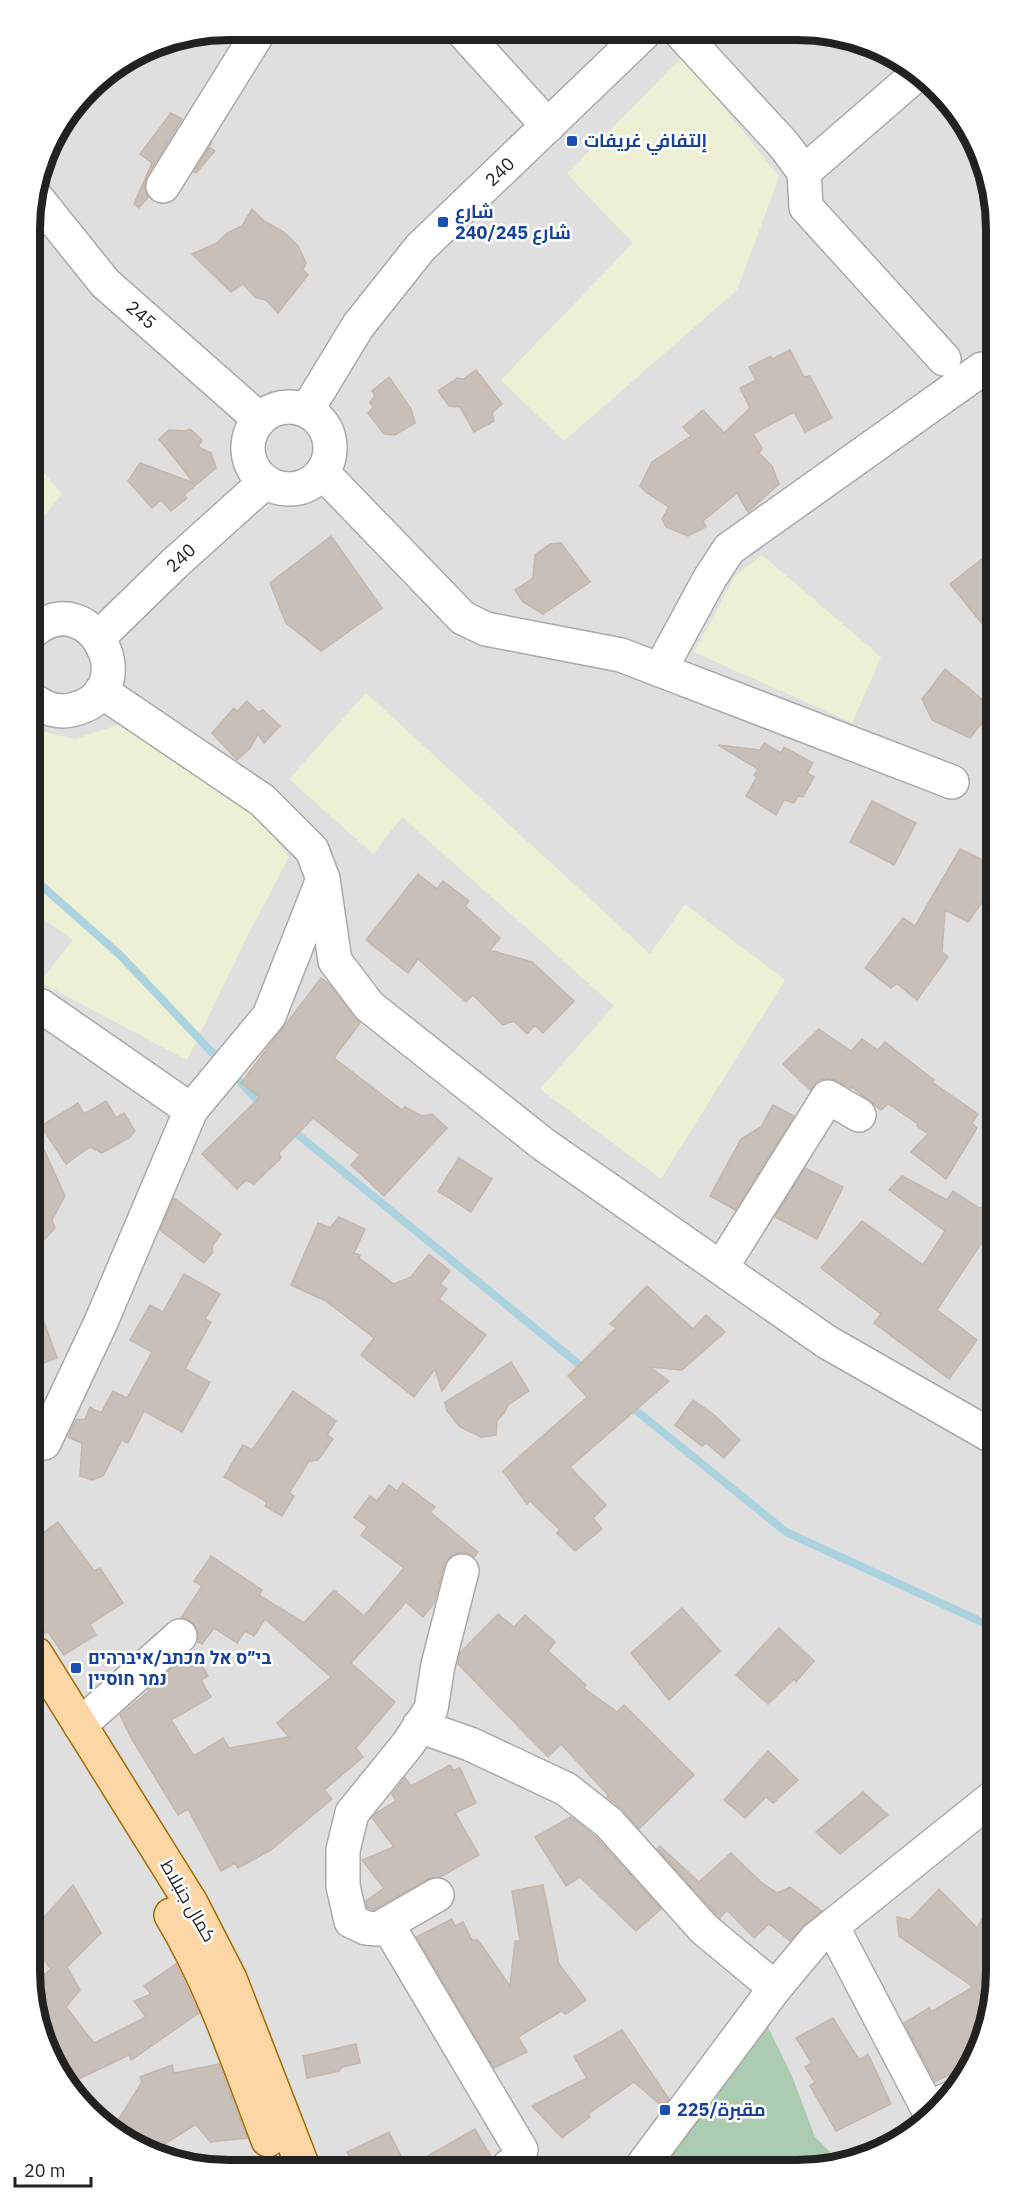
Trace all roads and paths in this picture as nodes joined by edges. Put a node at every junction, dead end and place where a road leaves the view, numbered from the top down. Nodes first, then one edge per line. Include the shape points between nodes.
1 (254, 40) edge
2 (469, 40) edge
3 (637, 40) edge
4 (687, 40) edge
5 (911, 79) edge
6 (548, 126) junction
7 (804, 172) junction
8 (163, 186) dead end
9 (42, 205) edge
10 (944, 359) dead end
11 (982, 369) dead end
12 (307, 410) junction
13 (259, 419) junction
14 (322, 472) junction
15 (265, 482) junction
16 (42, 620) edge
17 (99, 637) junction
18 (660, 670) junction
19 (101, 691) junction
20 (41, 705) edge
21 (952, 782) dead end
22 (323, 879) junction
23 (41, 1006) dead end
24 (191, 1110) junction
25 (859, 1115) dead end
26 (721, 1268) junction
27 (986, 1433) edge
28 (44, 1443) dead end
29 (462, 1571) dead end
30 (180, 1636) dead end
31 (40, 1661) edge
32 (40, 1700) edge
33 (80, 1725) junction
34 (420, 1726) junction
35 (986, 1803) edge
36 (437, 1895) dead end
37 (387, 1924) junction
38 (832, 1926) junction
39 (775, 1988) junction
40 (928, 2108) edge
41 (275, 2160) edge
42 (300, 2160) edge
43 (517, 2160) edge
44 (647, 2160) edge

1 - 8 street
2 - 6 street
3 - 6 street, 240
4 - 7 street
5 - 7 street
6 - 12 street, 240 via 420,248 358,326
7 - 10 street via 806,207
9 - 13 street, 245 via 105,283
11 - 18 street via 729,549
12 - 13 street via 285,407
12 - 14 street via 328,435 328,460
13 - 15 street via 252,429 247,452 250,464
14 - 15 street via 302,487 277,488
14 - 18 street via 463,618 486,629 621,655
15 - 17 street, 240
16 - 17 street via 75,621
17 - 19 street via 109,664
18 - 21 street
19 - 20 street via 79,708 51,710
19 - 22 street via 262,800 312,850
22 - 24 street via 269,1016
22 - 26 street via 335,961 369,1006 543,1144
23 - 24 street
24 - 28 street via 101,1322
25 - 26 street via 828,1097
26 - 27 street via 827,1342
29 - 34 street via 431,1708
30 - 33 street
31 - 33 main road, كمال جنبلاط
32 - 41 main road, كمال جنبلاط via 180,1930 222,2020
33 - 42 main road, كمال جنبلاط via 218,1953
34 - 37 street via 352,1813 343,1850 343,1886 351,1921 366,1928 378,1929
34 - 39 street via 470,1744 566,1789 609,1823 704,1929
35 - 38 street
36 - 37 street
37 - 43 street via 521,2150
38 - 39 street via 815,1940
38 - 40 street
39 - 44 street

